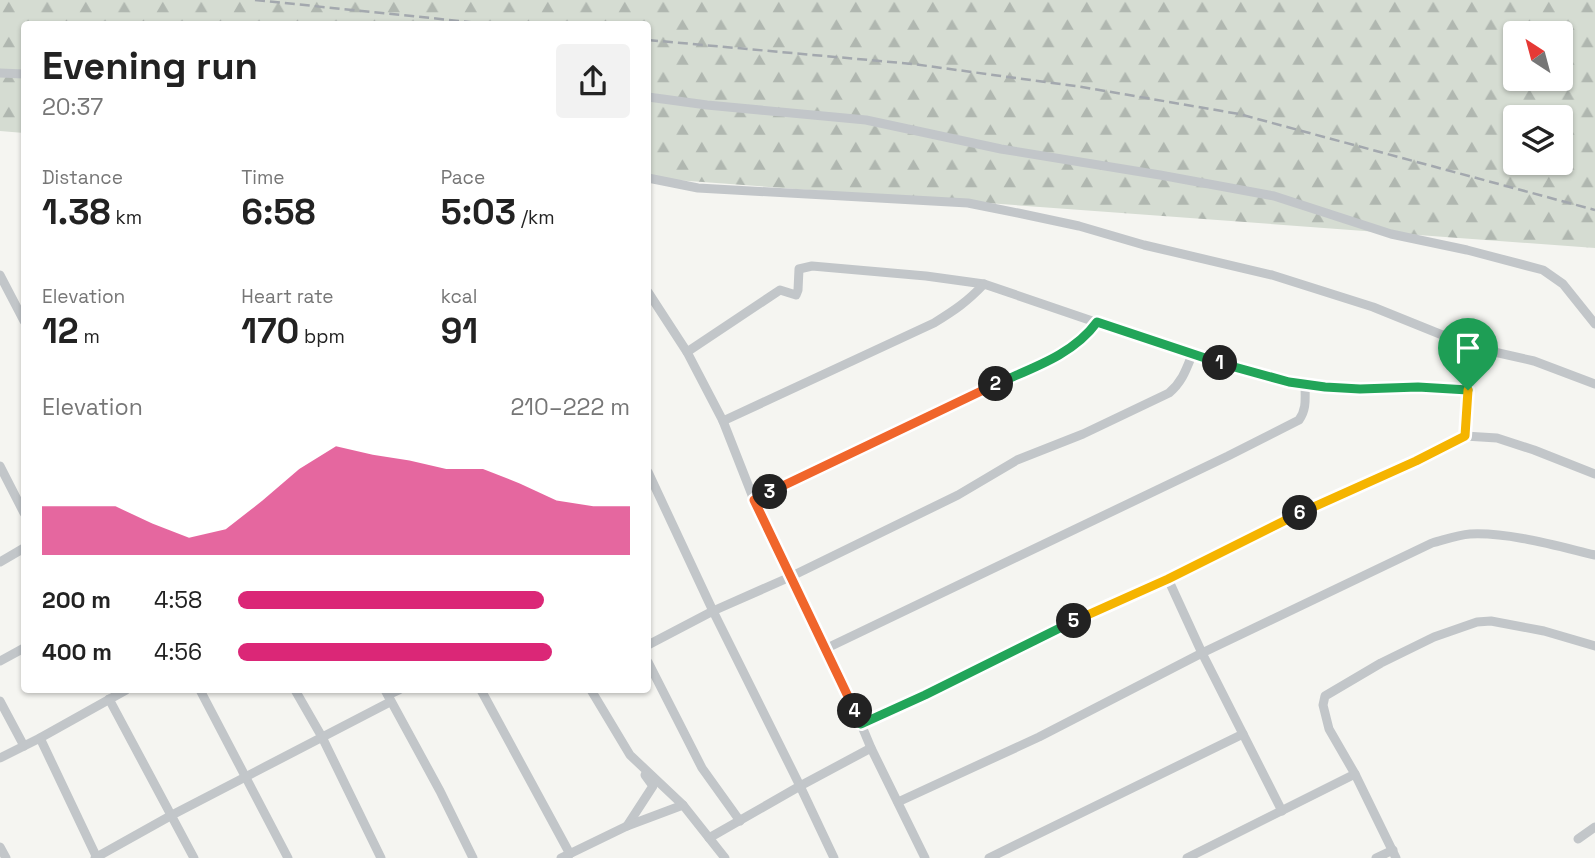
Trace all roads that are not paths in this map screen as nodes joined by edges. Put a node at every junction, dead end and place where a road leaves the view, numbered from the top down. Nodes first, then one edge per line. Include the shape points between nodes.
1 (0, 74) edge
2 (21, 74) edge
3 (651, 97) edge
4 (651, 179) edge
5 (0, 275) edge
6 (984, 284) junction
7 (651, 297) edge
8 (21, 315) edge
9 (1097, 322) junction
10 (1595, 324) edge
11 (1472, 347) junction
12 (687, 352) junction
13 (1192, 355) junction
14 (1304, 384) junction
15 (1595, 384) edge
16 (1468, 390) junction
17 (723, 421) junction
18 (1465, 436) junction
19 (1, 469) edge
20 (1595, 474) edge
21 (651, 478) edge
22 (754, 500) junction
23 (21, 507) edge
24 (21, 550) edge
25 (1595, 555) edge
26 (0, 562) edge
27 (790, 577) junction
28 (1168, 579) junction
29 (713, 611) junction
30 (651, 643) edge
31 (1595, 646) edge
32 (825, 649) junction
33 (21, 650) edge
34 (1202, 653) junction
35 (0, 660) edge
36 (651, 668) edge
37 (120, 693) edge
38 (202, 693) edge
39 (297, 693) edge
40 (483, 693) edge
41 (593, 693) edge
42 (387, 696) edge
43 (109, 699) junction
44 (0, 701) edge
45 (861, 724) junction
46 (1243, 734) junction
47 (322, 737) junction
48 (40, 738) junction
49 (24, 746) junction
50 (871, 748) junction
51 (630, 755) junction
52 (0, 758) edge
53 (1355, 775) junction
54 (246, 778) junction
55 (800, 786) junction
56 (898, 802) junction
57 (683, 805) junction
58 (1282, 811) junction
59 (172, 816) junction
60 (740, 821) junction
61 (626, 826) junction
62 (1595, 827) edge
63 (709, 838) junction
64 (1578, 839) dead end
65 (0, 847) edge
66 (1395, 854) edge
67 (566, 856) edge
68 (6, 858) edge
69 (96, 858) edge
70 (194, 858) edge
71 (289, 858) edge
72 (381, 858) edge
73 (473, 858) edge
74 (725, 858) edge
75 (834, 858) edge
76 (925, 858) edge
77 (989, 858) edge
78 (1187, 858) edge
79 (1377, 858) edge

1 - 2 street
3 - 10 street via 866,120 1001,149 1273,196 1391,234 1543,270 1563,284
4 - 11 street via 698,187 968,203 1272,275 1373,307
5 - 8 street
6 - 9 street
6 - 12 street via 801,267 796,295 780,290
6 - 17 street via 958,309 934,323
7 - 12 street
9 - 13 street
9 - 22 street via 1067,351
11 - 15 street via 1534,361
11 - 16 street
12 - 17 street
13 - 14 street
13 - 27 street via 1178,386 1169,393 1017,460 958,495
14 - 16 street
14 - 32 street via 1306,401 1298,420
16 - 18 street
17 - 22 street
18 - 20 street via 1497,438
18 - 28 street
19 - 23 street
21 - 29 street
22 - 27 street
24 - 26 street
25 - 34 street via 1499,536 1469,534 1432,543
27 - 29 street
27 - 32 street
28 - 34 street
28 - 45 street
29 - 30 street
29 - 55 street
31 - 53 street via 1544,631 1477,622 1381,663 1325,696 1329,729
32 - 45 street
33 - 35 street
34 - 46 street
34 - 56 street via 1039,737
36 - 60 street via 702,768
37 - 43 street
38 - 54 street
39 - 47 street
40 - 67 street
41 - 51 street
42 - 47 street
42 - 73 street
43 - 48 street
43 - 59 street
44 - 49 street
45 - 50 street
46 - 58 street
46 - 77 street
47 - 54 street
47 - 72 street
48 - 49 street
48 - 69 street
49 - 52 street
50 - 55 street
50 - 56 street
51 - 57 street
51 - 61 street via 653,786
53 - 58 street
53 - 66 street
54 - 59 street
54 - 71 street
55 - 60 street
55 - 75 street
56 - 76 street
57 - 61 street
57 - 63 street
58 - 78 street
59 - 69 street
59 - 70 street
60 - 63 street
61 - 67 street
62 - 64 street
63 - 74 street
65 - 68 street
66 - 79 street

